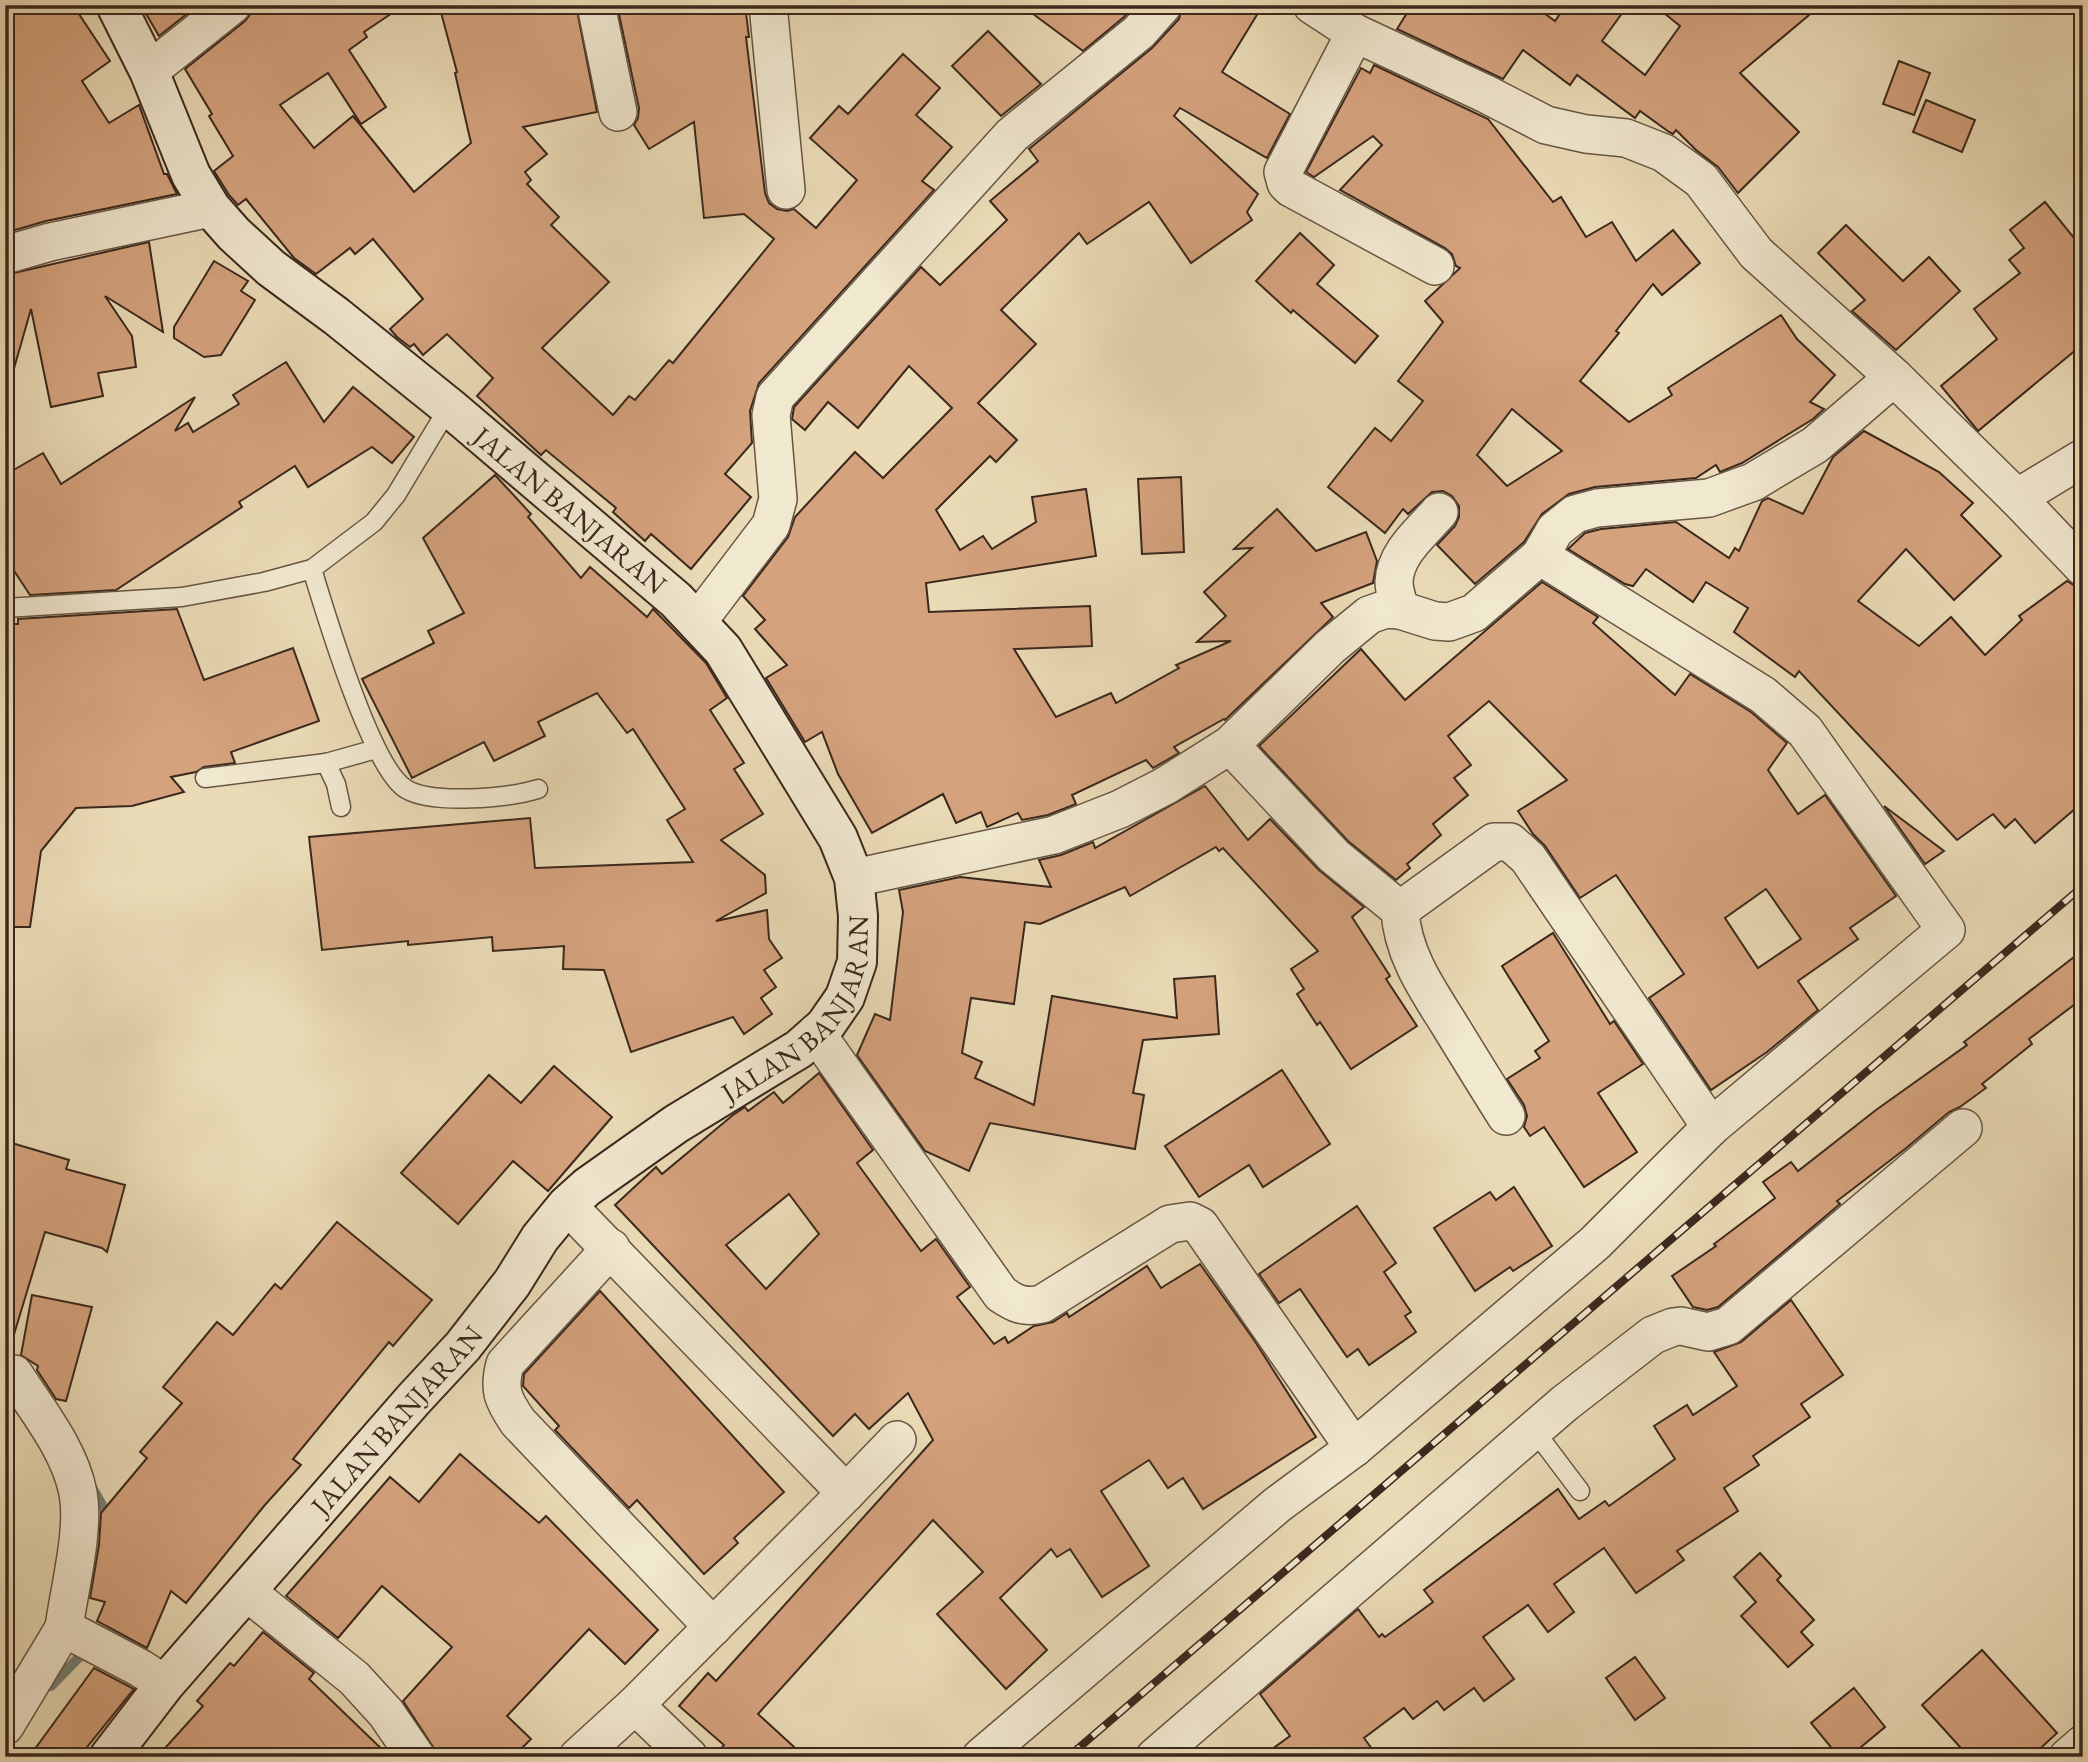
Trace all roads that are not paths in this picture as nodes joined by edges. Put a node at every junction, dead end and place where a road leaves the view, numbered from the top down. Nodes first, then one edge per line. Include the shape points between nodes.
1 (116, 5) edge
2 (232, 5) edge
3 (596, 5) edge
4 (768, 5) edge
5 (1163, 5) edge
6 (1312, 5) edge
7 (1356, 33) junction
8 (149, 71) junction
9 (618, 112) dead end
10 (786, 191) dead end
11 (211, 208) junction
12 (5, 255) edge
13 (1435, 266) dead end
14 (1894, 377) junction
15 (449, 407) junction
16 (2083, 458) edge
17 (2017, 498) junction
18 (1439, 512) dead end
19 (1540, 556) junction
20 (2083, 567) edge
21 (312, 569) junction
22 (5, 608) edge
23 (1400, 610) junction
24 (698, 621) junction
25 (1230, 745) junction
26 (376, 749) junction
27 (326, 763) junction
28 (205, 778) dead end
29 (538, 789) dead end
30 (341, 807) dead end
31 (854, 877) junction
32 (1401, 910) junction
33 (816, 1033) junction
34 (1506, 1116) dead end
35 (1710, 1127) junction
36 (1963, 1128) dead end
37 (567, 1205) junction
38 (611, 1248) junction
39 (8, 1368) edge
40 (1534, 1430) junction
41 (897, 1440) dead end
42 (1354, 1448) junction
43 (1580, 1490) dead end
44 (846, 1493) junction
45 (247, 1592) junction
46 (713, 1627) junction
47 (74, 1633) junction
48 (153, 1676) junction
49 (635, 1705) junction
50 (10, 1709) edge
51 (2083, 1744) edge
52 (109, 1757) edge
53 (416, 1757) edge
54 (578, 1757) edge
55 (689, 1757) edge
56 (981, 1757) edge
57 (1155, 1757) edge
58 (2068, 1757) edge

1 - 8 street, JALAN BANJARAN
2 - 8 street
3 - 9 street
4 - 10 street
5 - 24 street via 1139,32 1012,135 775,397 771,415 776,511 771,525
6 - 7 street
7 - 13 street via 1283,172 1284,178 1291,187
7 - 14 street via 1546,125 1626,138 1664,153 1701,180 1756,253
8 - 11 street, JALAN BANJARAN via 191,176
11 - 12 street
11 - 15 street, JALAN BANJARAN via 271,268
14 - 17 street
14 - 19 street via 1815,445 1753,482 1709,498 1575,514 1555,530
15 - 21 lane via 396,495 374,522
15 - 24 street, JALAN BANJARAN
16 - 17 street
17 - 20 street
18 - 23 street via 1402,554 1396,569 1394,585
19 - 23 street via 1461,619 1435,621
19 - 35 street via 1763,695 1805,731 1946,930
21 - 22 lane via 182,597
21 - 26 lane via 331,633
23 - 25 street via 1377,611 1362,620
24 - 31 street, JALAN BANJARAN via 734,666 813,794
25 - 31 street via 1120,810 1054,835
25 - 32 street via 1334,856
26 - 27 lane
26 - 29 lane via 396,781 416,794 448,799
27 - 28 lane
27 - 30 lane
31 - 33 street, JALAN BANJARAN via 857,962 845,997
32 - 34 street via 1410,954 1425,985
32 - 35 street via 1494,842 1517,846
33 - 37 street, JALAN BANJARAN via 799,1049 676,1124
33 - 42 street via 1000,1294 1017,1305 1042,1304 1170,1224 1200,1226
35 - 42 street via 1594,1243
36 - 40 street via 1728,1326 1709,1332 1681,1326 1660,1331
37 - 38 street
37 - 45 street, JALAN BANJARAN via 463,1346
38 - 44 street
38 - 46 street via 505,1364 502,1394 517,1422
39 - 47 street via 69,1464 78,1493
40 - 43 lane
40 - 57 street
41 - 44 street
42 - 56 street via 1277,1505
44 - 46 street
45 - 48 street, JALAN BANJARAN
45 - 53 street via 354,1678 386,1713
46 - 49 street
47 - 48 street
47 - 50 street
48 - 52 street, JALAN BANJARAN
49 - 54 street
49 - 55 street
51 - 58 street

